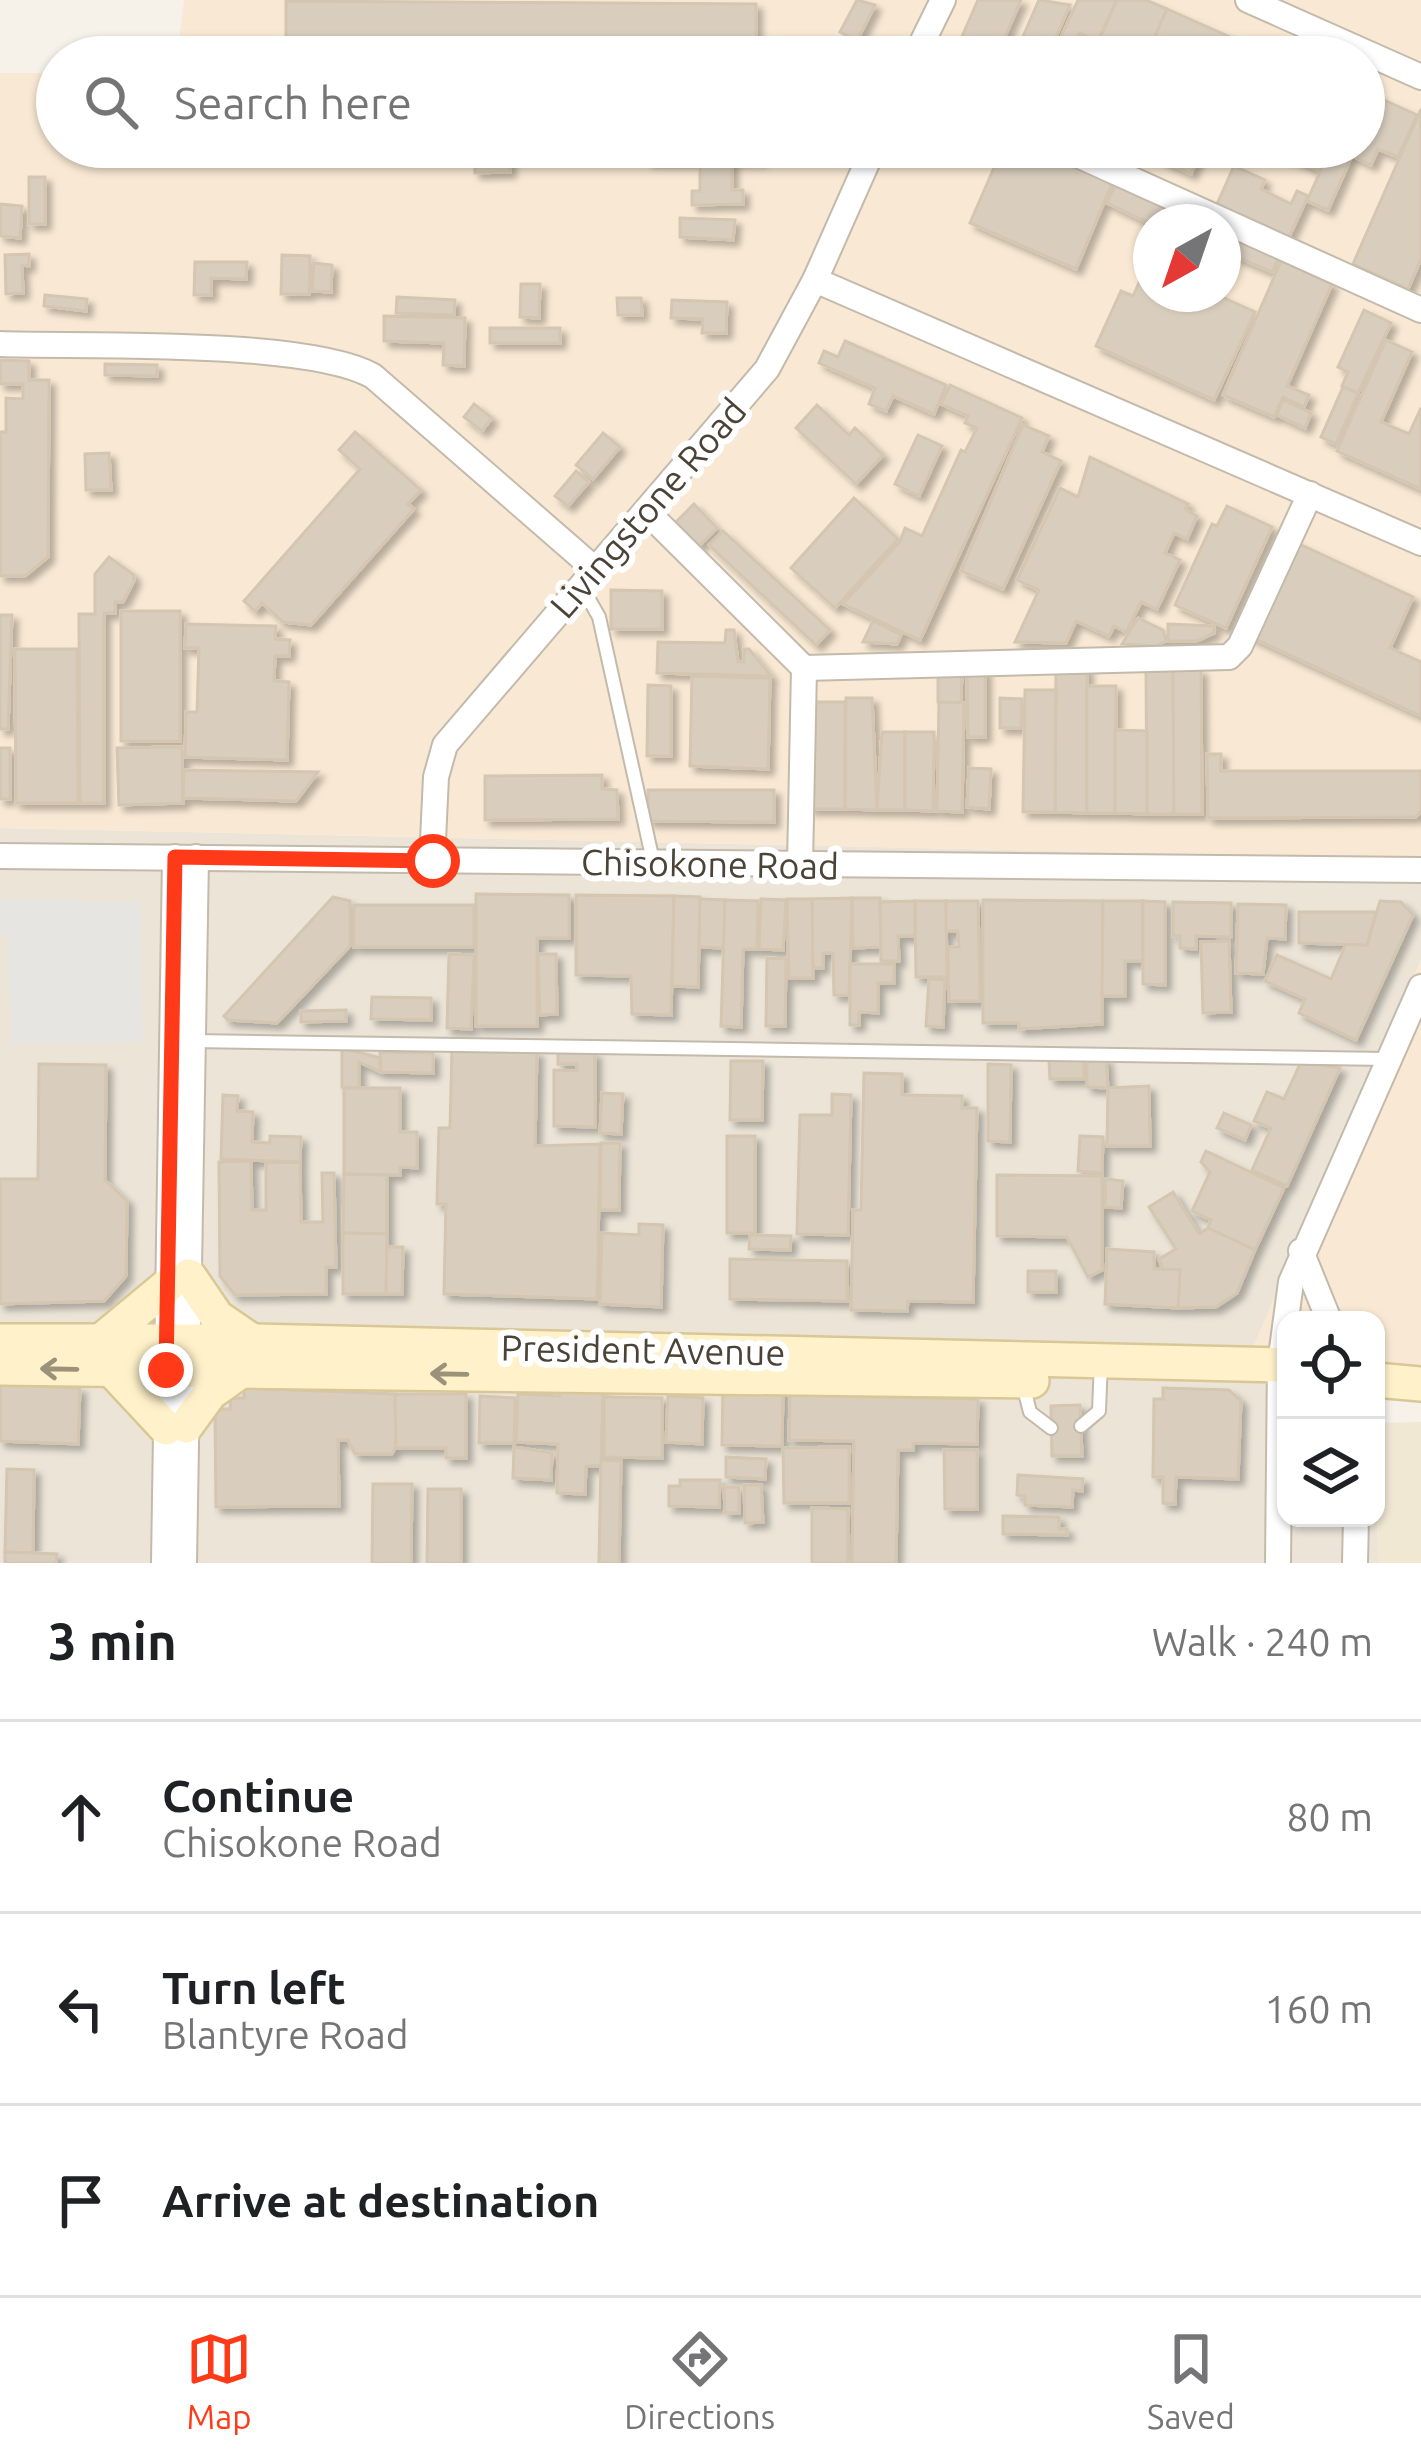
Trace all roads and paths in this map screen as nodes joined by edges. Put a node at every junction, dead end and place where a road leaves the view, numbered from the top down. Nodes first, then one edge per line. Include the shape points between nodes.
1 (943, 0) edge
2 (1248, 0) edge
3 (925, 36) edge
4 (1330, 36) edge
5 (1385, 60) edge
6 (1421, 76) edge
7 (865, 168) edge
8 (1107, 168) edge
9 (814, 280) junction
10 (1421, 310) edge
11 (0, 344) edge
12 (1310, 494) junction
13 (648, 513) junction
14 (1421, 543) edge
15 (589, 579) junction
16 (804, 668) junction
17 (0, 856) edge
18 (186, 857) junction
19 (433, 861) junction
20 (653, 862) junction
21 (800, 865) junction
22 (1421, 870) edge
23 (1421, 987) edge
24 (193, 1041) junction
25 (1387, 1059) junction
26 (1300, 1251) junction
27 (178, 1281) junction
28 (1292, 1311) edge
29 (1325, 1311) edge
30 (0, 1341) edge
31 (107, 1355) junction
32 (177, 1355) junction
33 (246, 1356) junction
34 (0, 1368) edge
35 (1100, 1371) junction
36 (1277, 1375) edge
37 (1022, 1381) junction
38 (1385, 1382) edge
39 (1421, 1384) edge
40 (1282, 1419) edge
41 (1081, 1426) dead end
42 (176, 1427) junction
43 (1051, 1427) dead end
44 (1355, 1527) edge
45 (164, 1563) edge
46 (184, 1563) edge
47 (1278, 1563) edge
48 (1355, 1563) edge

1 - 3 street
2 - 4 street
5 - 6 street
7 - 9 street, Livingstone Road
8 - 10 street
9 - 12 street
9 - 13 street, Livingstone Road via 767,369
11 - 15 street via 238,352 354,365
12 - 14 street
12 - 16 street via 1228,657
13 - 15 street, Livingstone Road
13 - 16 street
15 - 19 street, Livingstone Road via 445,745
15 - 20 lane
16 - 21 street
17 - 18 street, Chisokone Road
18 - 19 street, Chisokone Road
18 - 24 street
18 - 27 street
19 - 20 street, Chisokone Road
20 - 21 street, Chisokone Road
21 - 22 street, Chisokone Road
23 - 25 street
24 - 25 lane
24 - 27 street
25 - 26 street
26 - 28 street
26 - 29 street
27 - 31 main road
27 - 32 street
27 - 33 main road
30 - 31 main road, President Avenue
31 - 32 main road, President Avenue
31 -> 34 main road, President Avenue
31 - 42 main road
32 - 33 main road, President Avenue
32 - 42 street
33 - 35 main road, President Avenue
37 -> 33 main road, President Avenue
33 - 42 main road
35 - 36 main road, President Avenue
35 - 37 main road, President Avenue
35 - 41 lane via 1099,1412
37 - 43 lane via 1030,1412
38 - 39 main road
40 - 47 street
42 - 45 street
42 - 46 street
44 - 48 street

